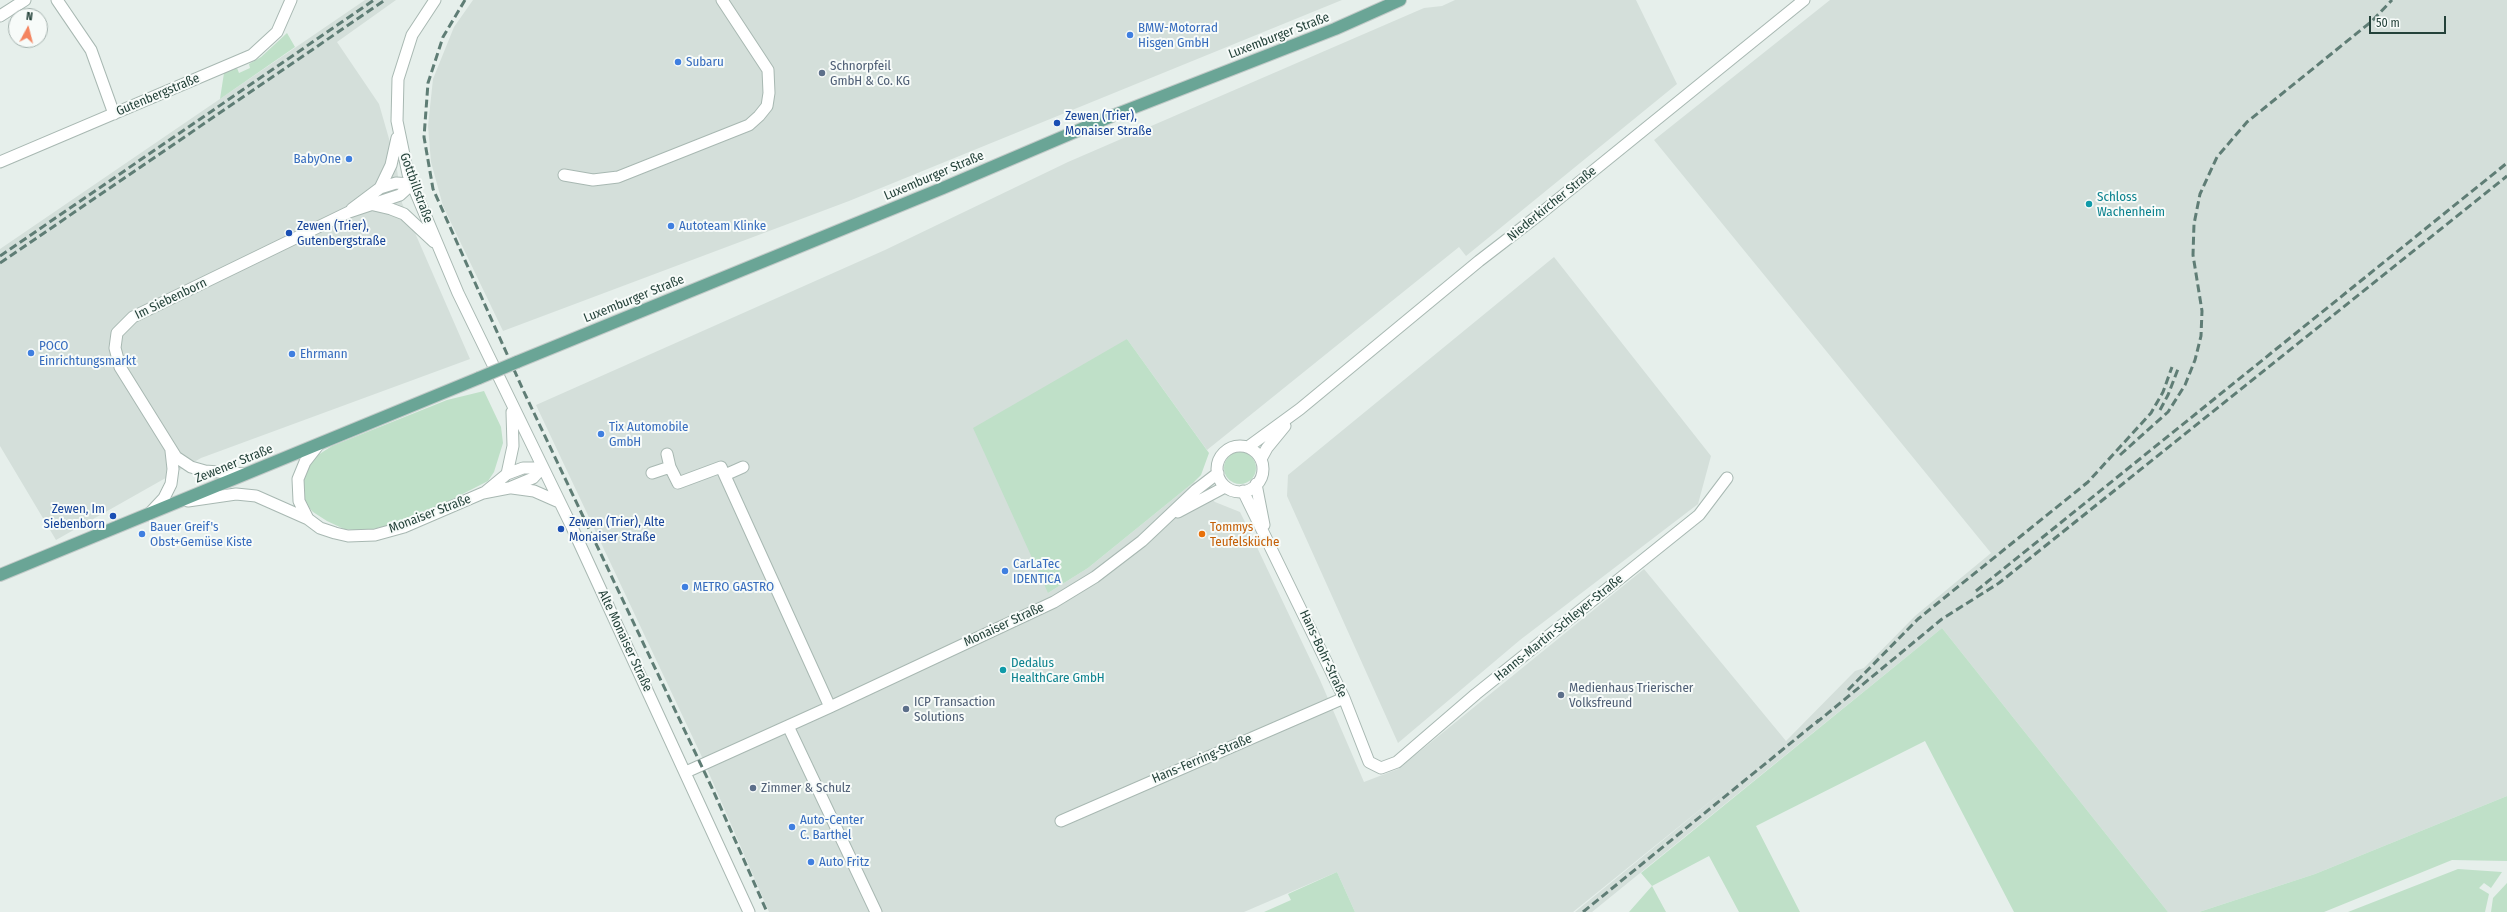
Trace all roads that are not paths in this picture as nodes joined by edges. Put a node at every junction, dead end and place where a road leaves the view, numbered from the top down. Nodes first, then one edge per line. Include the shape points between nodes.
1 (25, 0) edge
2 (57, 0) edge
3 (291, 0) edge
4 (435, 0) edge
5 (722, 0) edge
6 (1400, 0) edge
7 (1804, 0) edge
8 (0, 16) edge
9 (114, 114) junction
10 (398, 133) junction
11 (0, 162) edge
12 (564, 175) dead end
13 (412, 184) junction
14 (380, 188) junction
15 (372, 205) junction
16 (349, 212) junction
17 (438, 247) junction
18 (497, 372) joint
19 (479, 378) joint
20 (511, 403) junction
21 (1300, 409) junction
22 (319, 444) junction
23 (1248, 447) junction
24 (171, 451) junction
25 (667, 454) dead end
26 (1261, 459) junction
27 (670, 467) junction
28 (743, 467) dead end
29 (542, 468) junction
30 (652, 473) dead end
31 (246, 474) junction
32 (507, 474) junction
33 (1218, 474) junction
34 (724, 475) junction
35 (1727, 478) dead end
36 (1256, 484) junction
37 (1225, 486) junction
38 (509, 488) junction
39 (1243, 492) junction
40 (483, 493) junction
41 (178, 502) junction
42 (559, 502) junction
43 (150, 514) junction
44 (308, 519) junction
45 (1164, 520) junction
46 (1267, 537) junction
47 (0, 575) edge
48 (1344, 698) junction
49 (830, 707) junction
50 (788, 726) junction
51 (1381, 768) joint
52 (686, 772) junction
53 (1060, 821) dead end
54 (749, 912) edge
55 (876, 912) edge

1 - 8 street
2 - 9 street via 91,50
3 - 9 street, Gutenbergstraße via 277,32 252,55
4 - 10 street, Gottbillstraße via 412,35 403,59 396,96
5 - 12 street via 768,70 767,106 759,116 749,125 618,178 594,180
6 - 19 main road, Luxemburger Straße, bridge via 1335,29 1112,116
7 - 21 street, Niederkircher Straße via 1479,261
9 - 11 street, Gutenbergstraße
10 - 13 street, Gottbillstraße
10 - 14 street, Im Siebenborn via 390,165
13 - 14 street, Im Siebenborn
13 - 15 street, Im Siebenborn via 400,195
13 - 17 street, Gottbillstraße
14 - 16 street, Im Siebenborn
15 - 16 street, Im Siebenborn
15 - 17 street, Im Siebenborn via 391,209 408,217
16 - 24 street, Im Siebenborn via 133,317 120,329 114,348 120,367
17 - 18 street, Gottbillstraße
18 - 20 street, Alte Monaiser Straße
19 - 22 main road, Zewener Straße
20 - 29 street, Alte Monaiser Straße
20 - 32 street via 513,446
21 - 23 street, Niederkircher Straße
21 - 26 street, Niederkircher Straße via 1276,436
22 - 31 main road, Zewener Straße
22 - 44 street via 305,462 298,479 298,496
23 - 26 street
23 - 33 street via 1239,446 1223,453 1217,463
24 - 31 street, Im Siebenborn via 185,464 199,470
24 - 43 street, Im Siebenborn via 171,484 164,498
25 - 27 street
26 - 36 street via 1263,470
27 - 30 street
27 - 34 street via 678,483 721,467
28 - 34 street
29 - 32 street, Monaiser Straße via 523,468
29 - 38 street, Monaiser Straße via 533,478
29 - 42 street, Alte Monaiser Straße
31 - 41 main road, Zewener Straße
32 - 40 street, Monaiser Straße
33 - 37 street
33 - 45 street, Monaiser Straße
34 - 49 street
35 - 51 street, Hanns-Martin-Schleyer-Straße via 1699,515 1476,694 1397,762
36 - 39 street
36 - 46 street, Hans-Bohr-Straße
37 - 39 street
37 - 45 street, Monaiser Straße
38 - 40 street, Monaiser Straße
38 - 42 street, Monaiser Straße via 534,491
39 - 46 street, Hans-Bohr-Straße
40 - 44 street, Monaiser Straße via 404,526 375,535 348,536 335,533 320,528
41 - 43 main road, Zewener Straße
41 - 44 street, Monaiser Straße via 223,495 249,495 273,502
42 - 52 street, Alte Monaiser Straße
43 - 47 main road, Zewener Straße
45 - 49 street, Monaiser Straße via 1142,541 1095,577 1054,602
46 - 48 street, Hans-Bohr-Straße
48 - 51 street, Hans-Bohr-Straße via 1369,762
48 - 53 street, Hans-Ferring-Straße
49 - 50 street, Monaiser Straße
50 - 52 street, Monaiser Straße
50 - 55 street
52 - 54 street, Alte Monaiser Straße

